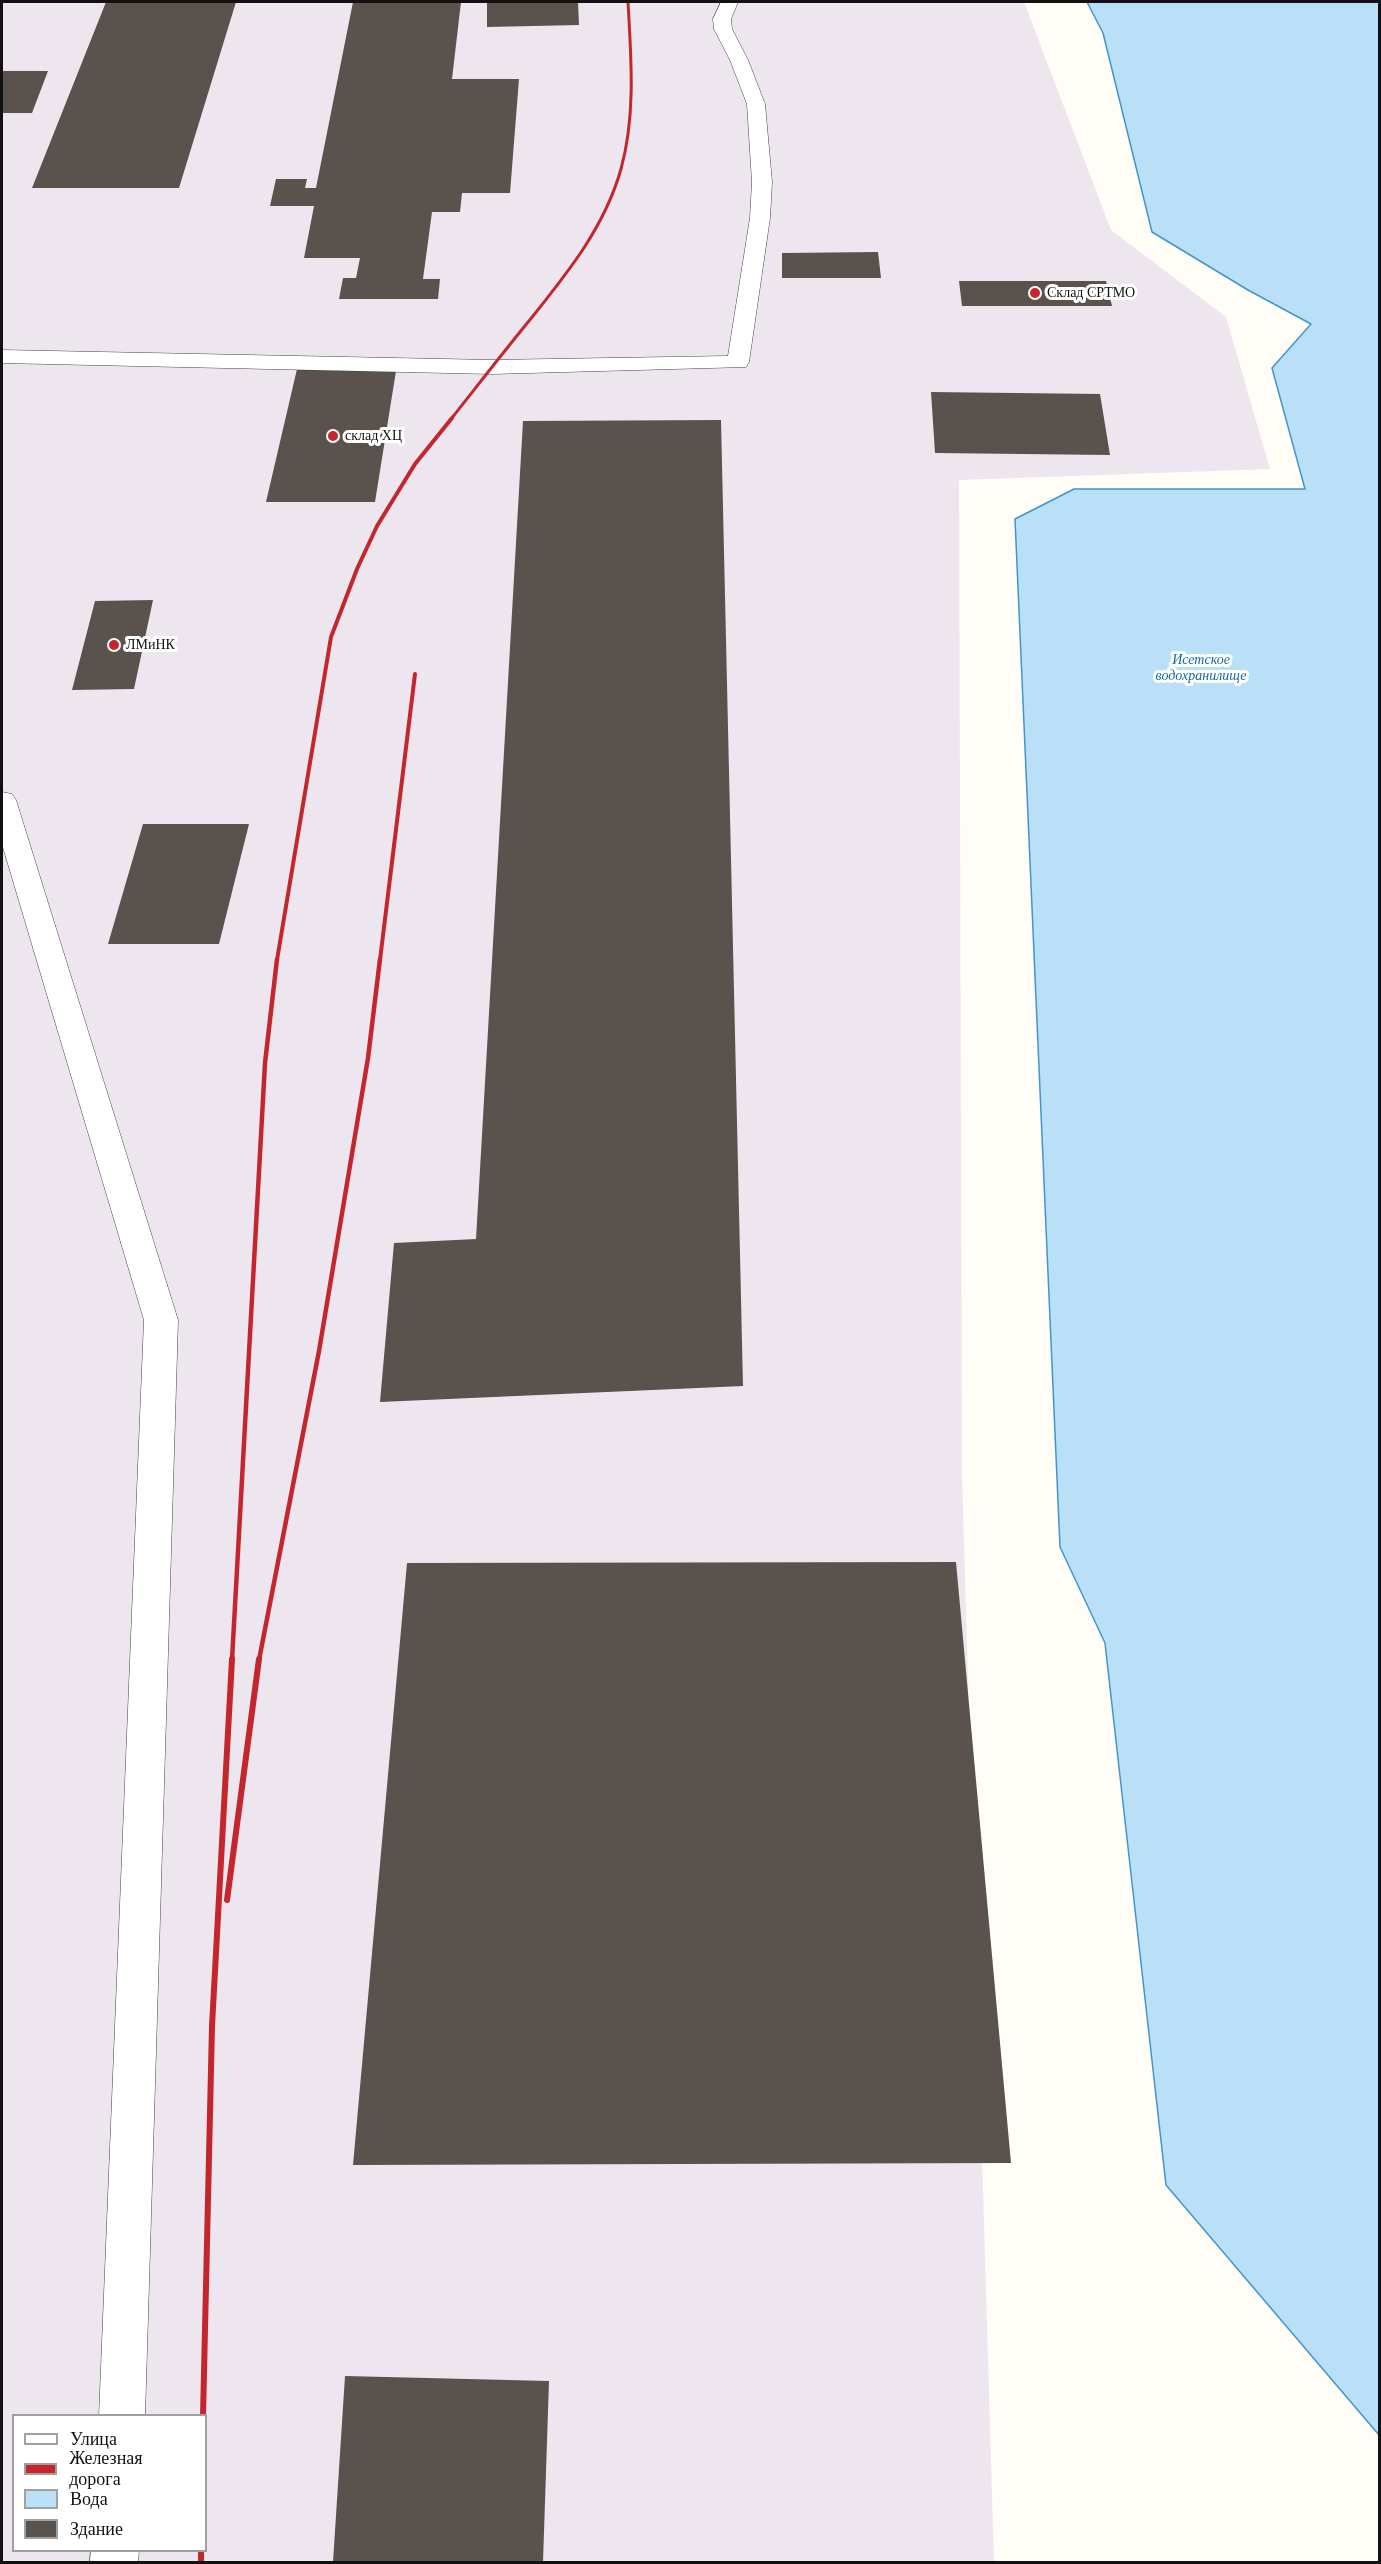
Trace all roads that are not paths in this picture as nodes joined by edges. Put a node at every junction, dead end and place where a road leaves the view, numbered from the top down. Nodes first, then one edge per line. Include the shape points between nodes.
1 (729, 2) edge
2 (2, 357) edge
3 (2, 800) edge
4 (122, 2414) edge

1 - 2 lane via 722,19 723,29 756,104 762,182 738,362 492,367
3 - 4 lane via 161,1320

